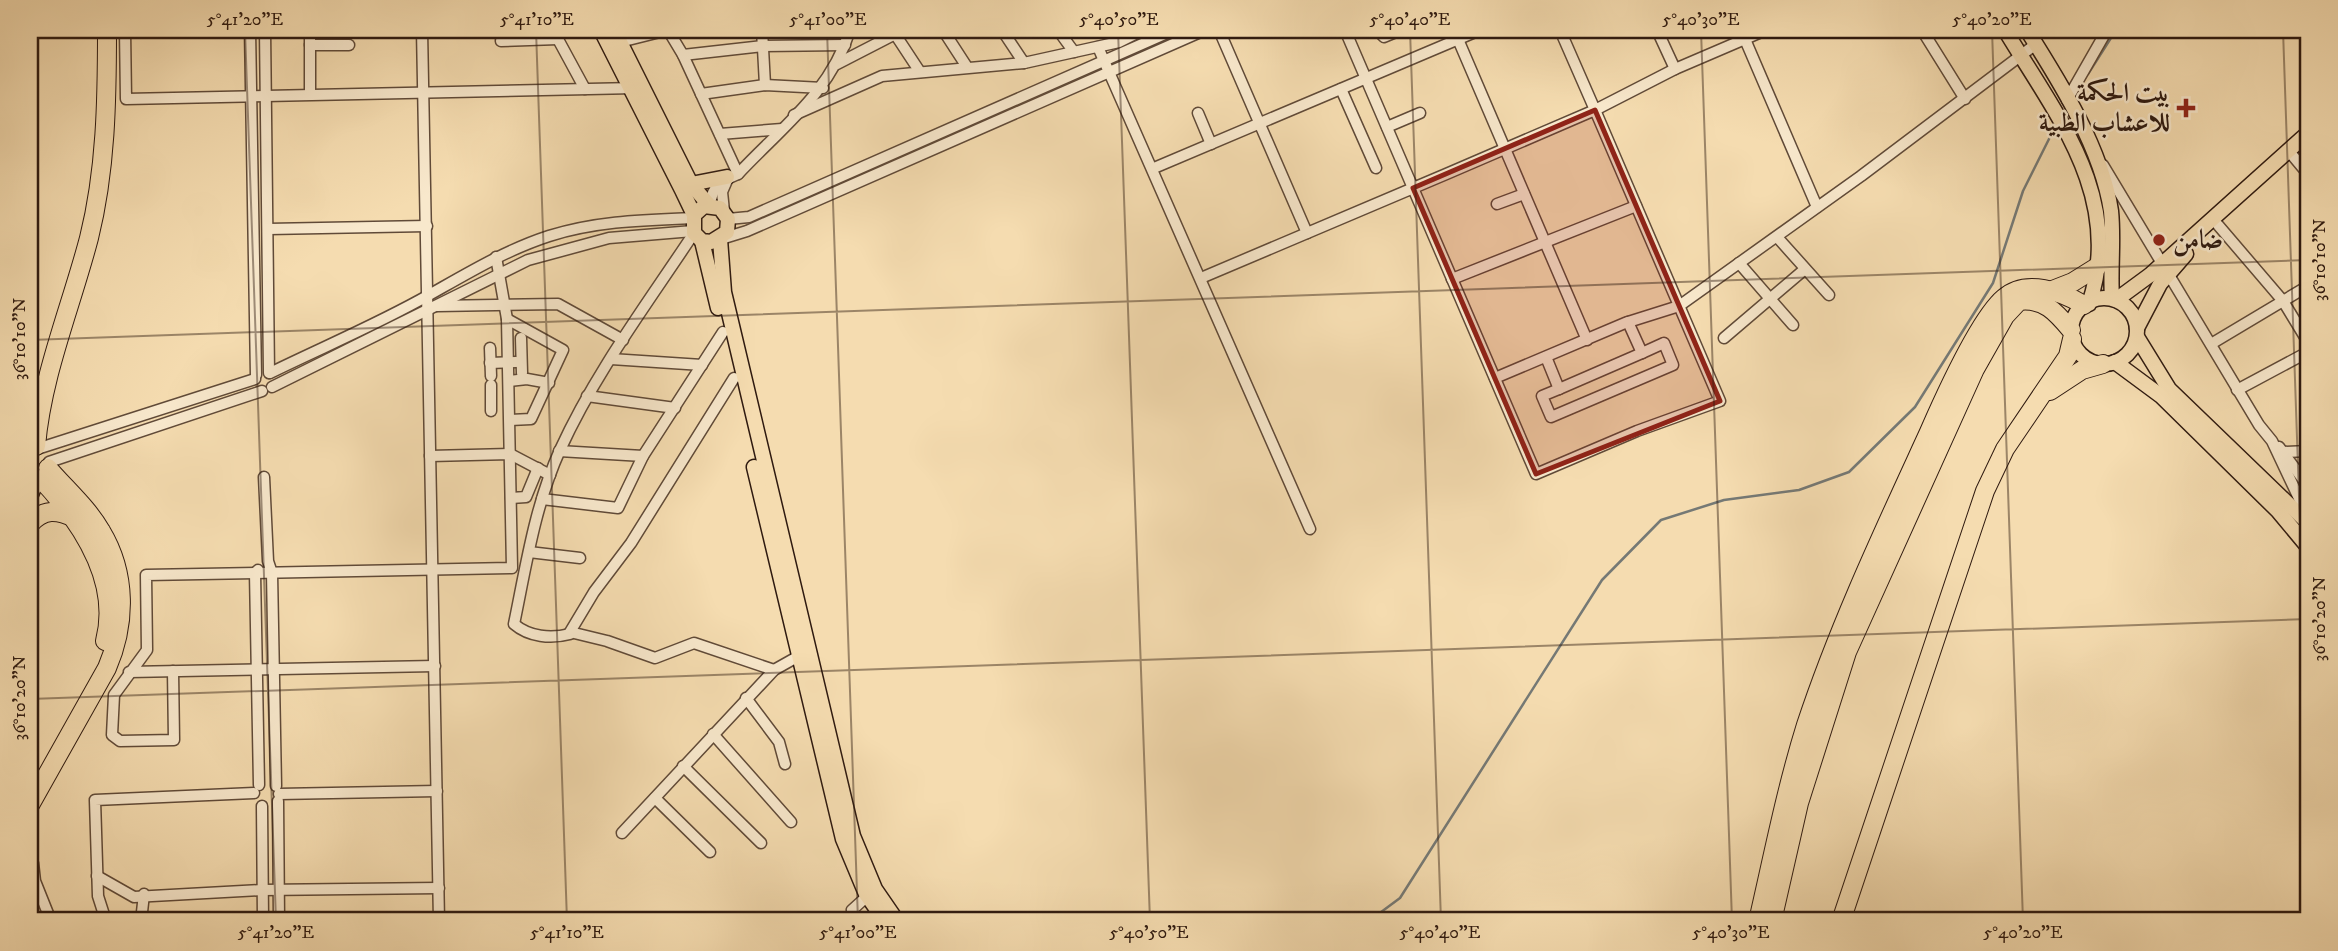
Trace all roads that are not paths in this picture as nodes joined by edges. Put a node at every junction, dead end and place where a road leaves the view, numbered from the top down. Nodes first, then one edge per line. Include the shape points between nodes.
1 (95, 30) edge
2 (107, 30) edge
3 (125, 30) edge
4 (250, 30) edge
5 (265, 30) edge
6 (310, 30) edge
7 (422, 30) edge
8 (601, 30) edge
9 (668, 30) edge
10 (762, 30) edge
11 (850, 30) edge
12 (943, 30) edge
13 (1002, 30) edge
14 (1058, 30) edge
15 (1111, 30) edge
16 (1143, 30) edge
17 (1174, 30) edge
18 (1205, 30) edge
19 (1219, 30) edge
20 (1345, 30) edge
21 (1377, 30) edge
22 (1401, 30) edge
23 (1480, 30) edge
24 (1560, 30) edge
25 (1657, 30) edge
26 (1766, 30) edge
27 (1922, 30) edge
28 (2005, 30) edge
29 (2027, 30) edge
30 (2107, 30) edge
31 (899, 32) edge
32 (1456, 34) edge
33 (1743, 34) edge
34 (556, 35) edge
35 (617, 36) edge
36 (501, 41) dead end
37 (1119, 42) junction
38 (2036, 44) junction
39 (310, 45) junction
40 (349, 45) dead end
41 (845, 45) junction
42 (763, 46) junction
43 (1098, 47) junction
44 (1074, 52) junction
45 (683, 55) junction
46 (2020, 56) junction
47 (1104, 60) junction
48 (1024, 63) junction
49 (837, 64) junction
50 (967, 67) junction
51 (1675, 69) junction
52 (1110, 71) junction
53 (920, 72) junction
54 (1366, 78) junction
55 (765, 85) junction
56 (637, 88) junction
57 (823, 88) junction
58 (585, 89) junction
59 (1341, 89) junction
60 (424, 92) junction
61 (310, 94) junction
62 (701, 94) junction
63 (266, 95) junction
64 (251, 96) junction
65 (1965, 99) junction
66 (2067, 100) junction
67 (1595, 110) junction
68 (1198, 113) dead end
69 (1420, 113) dead end
70 (794, 115) junction
71 (1260, 123) junction
72 (1387, 127) junction
73 (782, 129) junction
74 (2308, 133) edge
75 (720, 134) junction
76 (1212, 144) junction
77 (2308, 144) edge
78 (1505, 149) junction
79 (2094, 150) junction
80 (2293, 156) junction
81 (1376, 168) dead end
82 (1154, 169) junction
83 (2308, 174) edge
84 (731, 177) junction
85 (691, 184) junction
86 (1413, 188) junction
87 (1524, 194) junction
88 (1497, 204) dead end
89 (1636, 206) junction
90 (1818, 207) junction
91 (718, 210) junction
92 (2218, 225) junction
93 (427, 226) junction
94 (695, 228) junction
95 (268, 229) junction
96 (1307, 233) junction
97 (1777, 237) junction
98 (721, 239) junction
99 (1544, 240) junction
100 (496, 257) junction
101 (1739, 263) junction
102 (2097, 267) junction
103 (1805, 269) junction
104 (2165, 269) junction
105 (500, 273) junction
106 (1201, 278) junction
107 (1452, 279) junction
108 (2308, 286) edge
109 (2050, 291) junction
110 (1829, 295) dead end
111 (1770, 298) junction
112 (2114, 299) junction
113 (2283, 301) junction
114 (505, 303) junction
115 (2086, 304) junction
116 (429, 305) junction
117 (1679, 306) junction
118 (508, 319) junction
119 (1628, 322) junction
120 (1793, 325) dead end
121 (723, 332) junction
122 (2137, 333) junction
123 (2072, 334) junction
124 (521, 338) dead end
125 (1724, 338) dead end
126 (623, 340) junction
127 (1587, 340) junction
128 (2308, 342) edge
129 (2211, 344) junction
130 (490, 348) dead end
131 (2308, 352) edge
132 (1642, 353) junction
133 (1546, 357) junction
134 (611, 359) junction
135 (508, 362) junction
136 (490, 363) junction
137 (2109, 363) junction
138 (702, 365) junction
139 (270, 373) junction
140 (256, 377) junction
141 (734, 378) junction
142 (1494, 379) junction
143 (509, 381) junction
144 (549, 383) junction
145 (1559, 388) junction
146 (267, 389) junction
147 (2238, 390) junction
148 (587, 396) junction
149 (2042, 397) junction
150 (491, 398) junction
151 (509, 398) junction
152 (30, 401) edge
153 (675, 408) junction
154 (491, 411) dead end
155 (510, 420) junction
156 (2273, 441) junction
157 (2308, 451) edge
158 (559, 452) junction
159 (2284, 452) junction
160 (510, 454) junction
161 (430, 456) junction
162 (643, 456) junction
163 (38, 468) edge
164 (538, 468) junction
165 (550, 475) junction
166 (264, 477) dead end
167 (2308, 486) edge
168 (511, 498) junction
169 (542, 499) junction
170 (2303, 517) edge
171 (75, 518) junction
172 (30, 524) edge
173 (1310, 529) dead end
174 (2308, 547) edge
175 (529, 552) junction
176 (580, 558) dead end
177 (268, 561) junction
178 (433, 570) junction
179 (255, 573) junction
180 (272, 573) junction
181 (793, 605) junction
182 (570, 634) junction
183 (804, 653) junction
184 (435, 666) junction
185 (275, 668) junction
186 (257, 669) junction
187 (774, 670) junction
188 (173, 671) junction
189 (128, 672) junction
190 (1913, 697) junction
191 (746, 698) junction
192 (713, 734) junction
193 (785, 764) dead end
194 (683, 766) junction
195 (30, 782) edge
196 (257, 789) junction
197 (437, 791) junction
198 (278, 794) junction
199 (654, 798) junction
200 (30, 805) edge
201 (262, 806) junction
202 (791, 822) dead end
203 (622, 833) dead end
204 (761, 843) dead end
205 (710, 852) dead end
206 (33, 863) dead end
207 (97, 876) junction
208 (439, 888) junction
209 (262, 890) junction
210 (278, 890) junction
211 (871, 893) junction
212 (144, 894) junction
213 (51, 921) edge
214 (106, 921) edge
215 (141, 921) edge
216 (263, 921) edge
217 (279, 921) edge
218 (439, 921) edge
219 (858, 921) edge
220 (885, 921) edge
221 (897, 921) edge
222 (1758, 921) edge
223 (1772, 921) edge
224 (1830, 921) edge
225 (1842, 921) edge

1 - 152 highway via 96,119 89,188
2 - 163 highway via 106,125 97,199 44,393
3 - 64 street via 126,99
4 - 64 street
5 - 63 street
6 - 39 street
7 - 60 street
8 - 56 main road
9 - 35 street
9 - 45 street
10 - 42 street
11 - 41 street
12 - 50 street
13 - 48 street
14 - 44 street
15 - 37 street
16 - 37 street
17 - 47 street
18 - 52 street
19 - 71 street
20 - 54 street
21 - 22 street via 1384,37
23 - 32 street
24 - 67 street
25 - 51 street
26 - 33 street
27 - 65 street
28 - 46 main road
29 - 38 main road
30 - 66 street
31 - 49 street
31 - 53 street
32 - 54 street
32 - 78 street
33 - 51 street
33 - 90 street
34 - 36 street
34 - 58 street
35 - 56 main road
37 - 43 street
38 - 46 street
38 - 66 main road
39 - 40 street
39 - 61 street
41 - 42 street
41 - 49 street
42 - 45 street
42 - 55 street
43 - 44 street
43 - 47 street
44 - 48 street
45 - 62 street
46 - 65 street
46 - 102 main road via 2078,151 2089,179 2097,223
47 - 52 street
47 - 91 street via 748,217
48 - 50 street
49 - 57 street
50 - 53 street
51 - 67 street
52 - 82 street
52 - 98 street
53 - 70 street via 882,76
54 - 59 street
54 - 72 street
55 - 57 street
55 - 62 street
56 - 58 street
56 - 85 main road
56 - 94 main road
57 - 70 street
58 - 60 street
59 - 71 street
59 - 81 street
60 - 61 street
60 - 93 street
61 - 63 street
62 - 75 street
63 - 64 street
63 - 95 street
64 - 140 street
65 - 90 street
66 - 79 main road
67 - 78 street
67 - 89 street
68 - 76 street
69 - 72 street
70 - 73 street
71 - 76 street
71 - 96 street
72 - 86 street
73 - 75 street
73 - 84 street
74 - 104 main road
75 - 84 street
76 - 82 street
77 - 80 main road
78 - 86 street
78 - 87 street
79 - 104 street
79 - 112 main road via 2110,209
80 - 83 street
80 - 92 main road
82 - 106 street
84 - 85 main road
84 - 91 street via 715,188
85 - 91 main road
86 - 96 street
86 - 107 street
87 - 88 street
87 - 99 street
89 - 99 street
89 - 117 street
90 - 97 street
91 - 94 main road
91 - 98 main road via 727,232
92 - 104 main road
92 - 113 street
93 - 95 street
93 - 116 street
94 - 98 main road
94 - 100 street via 579,228
94 - 105 street via 582,243
94 - 121 main road
94 - 126 street
95 - 139 street
96 - 106 street
97 - 101 street
97 - 103 street
98 - 181 main road via 724,292
99 - 107 street
99 - 127 street
100 - 105 street
100 - 116 street
101 - 111 street
101 - 117 street
102 - 109 highway
102 - 115 main road
103 - 110 street
103 - 111 street
104 - 112 main road
104 - 122 main road
104 - 129 street
105 - 114 street
105 - 116 street
106 - 173 street
107 - 142 street
108 - 113 street
109 - 115 highway
109 - 222 highway via 2018,290 2004,298 1938,411 1844,622 1806,726
111 - 120 street
111 - 125 street
112 - 115 main road via 2098,298
112 - 122 main road via 2131,311
113 - 128 street
113 - 129 street
114 - 116 street
114 - 118 street
114 - 126 street via 558,303
115 - 123 main road via 2074,316
116 - 139 street
116 - 146 street
116 - 161 street
117 - 119 street
117 - 142 street via 1720,401 1536,474
118 - 135 street
118 - 144 street via 563,350
119 - 127 street
119 - 132 street
121 - 138 street
121 - 141 main road
122 - 137 main road via 2129,353
122 - 170 main road via 2169,389
123 - 137 main road via 2084,356
123 - 149 highway via 2068,356
123 - 223 highway via 2048,306 2019,301 2005,316 1975,369 1847,652 1799,803
124 - 135 street via 522,367
126 - 134 street
127 - 133 street
129 - 147 street
130 - 136 street
131 - 147 street
132 - 145 street
132 - 145 street via 1664,343 1673,365 1551,417 1542,396
133 - 142 street
133 - 145 street
134 - 138 street
134 - 148 street
135 - 136 street
135 - 143 street
136 - 150 street
137 - 149 highway via 2082,370
137 - 170 main road via 2161,396
138 - 153 street
139 - 140 street
139 - 146 street via 274,380
140 - 146 street via 256,387
140 - 163 street
141 - 181 main road
141 - 182 street via 631,542 572,624
143 - 144 street
143 - 151 street
144 - 155 street via 531,419
146 - 163 street
147 - 156 street
148 - 153 street
148 - 158 street
149 - 190 highway via 2005,449 1985,491
150 - 151 street
150 - 154 street
151 - 155 street
153 - 162 street
155 - 160 street
156 - 159 street
156 - 170 street
157 - 159 street
158 - 162 street
158 - 165 street
159 - 167 street
160 - 161 street
160 - 164 street
160 - 168 street
161 - 178 street
162 - 169 street via 618,508
163 - 171 highway
163 - 200 highway via 101,531 118,578 123,610 107,668
164 - 165 street
164 - 168 street via 526,498
165 - 169 street
166 - 177 street
168 - 178 street via 512,568
169 - 175 street
170 - 174 main road
171 - 172 highway via 46,512
171 - 195 highway via 103,578 109,621 96,667
175 - 176 street
175 - 182 street via 514,624 531,634
177 - 179 street
177 - 180 street
178 - 180 street
178 - 184 street
179 - 180 street
179 - 186 street
179 - 189 street via 146,575 147,649
180 - 185 street
181 - 183 main road
182 - 187 street via 655,658 694,643
183 - 187 street
183 - 211 main road
184 - 185 street
184 - 197 street
185 - 186 street
185 - 198 street
186 - 188 street
186 - 196 street
187 - 191 street
188 - 189 street
188 - 189 street via 174,740 120,741 113,735 112,706
190 - 224 highway via 1894,738
190 - 225 highway
191 - 192 street
191 - 193 street via 779,742
192 - 194 street
192 - 202 street
194 - 199 street
194 - 204 street
196 - 198 street via 268,782
196 - 201 street via 255,800
196 - 207 street via 94,800
197 - 198 street
197 - 208 street
198 - 201 street via 270,807
198 - 210 street
199 - 203 street
199 - 205 street
201 - 209 street
206 - 213 street
207 - 212 street via 134,897
207 - 214 street
208 - 210 street
208 - 218 street
209 - 210 street
209 - 212 street
209 - 216 street
210 - 217 street
211 - 219 street via 852,910
211 - 220 main road
211 - 221 main road
212 - 215 street

